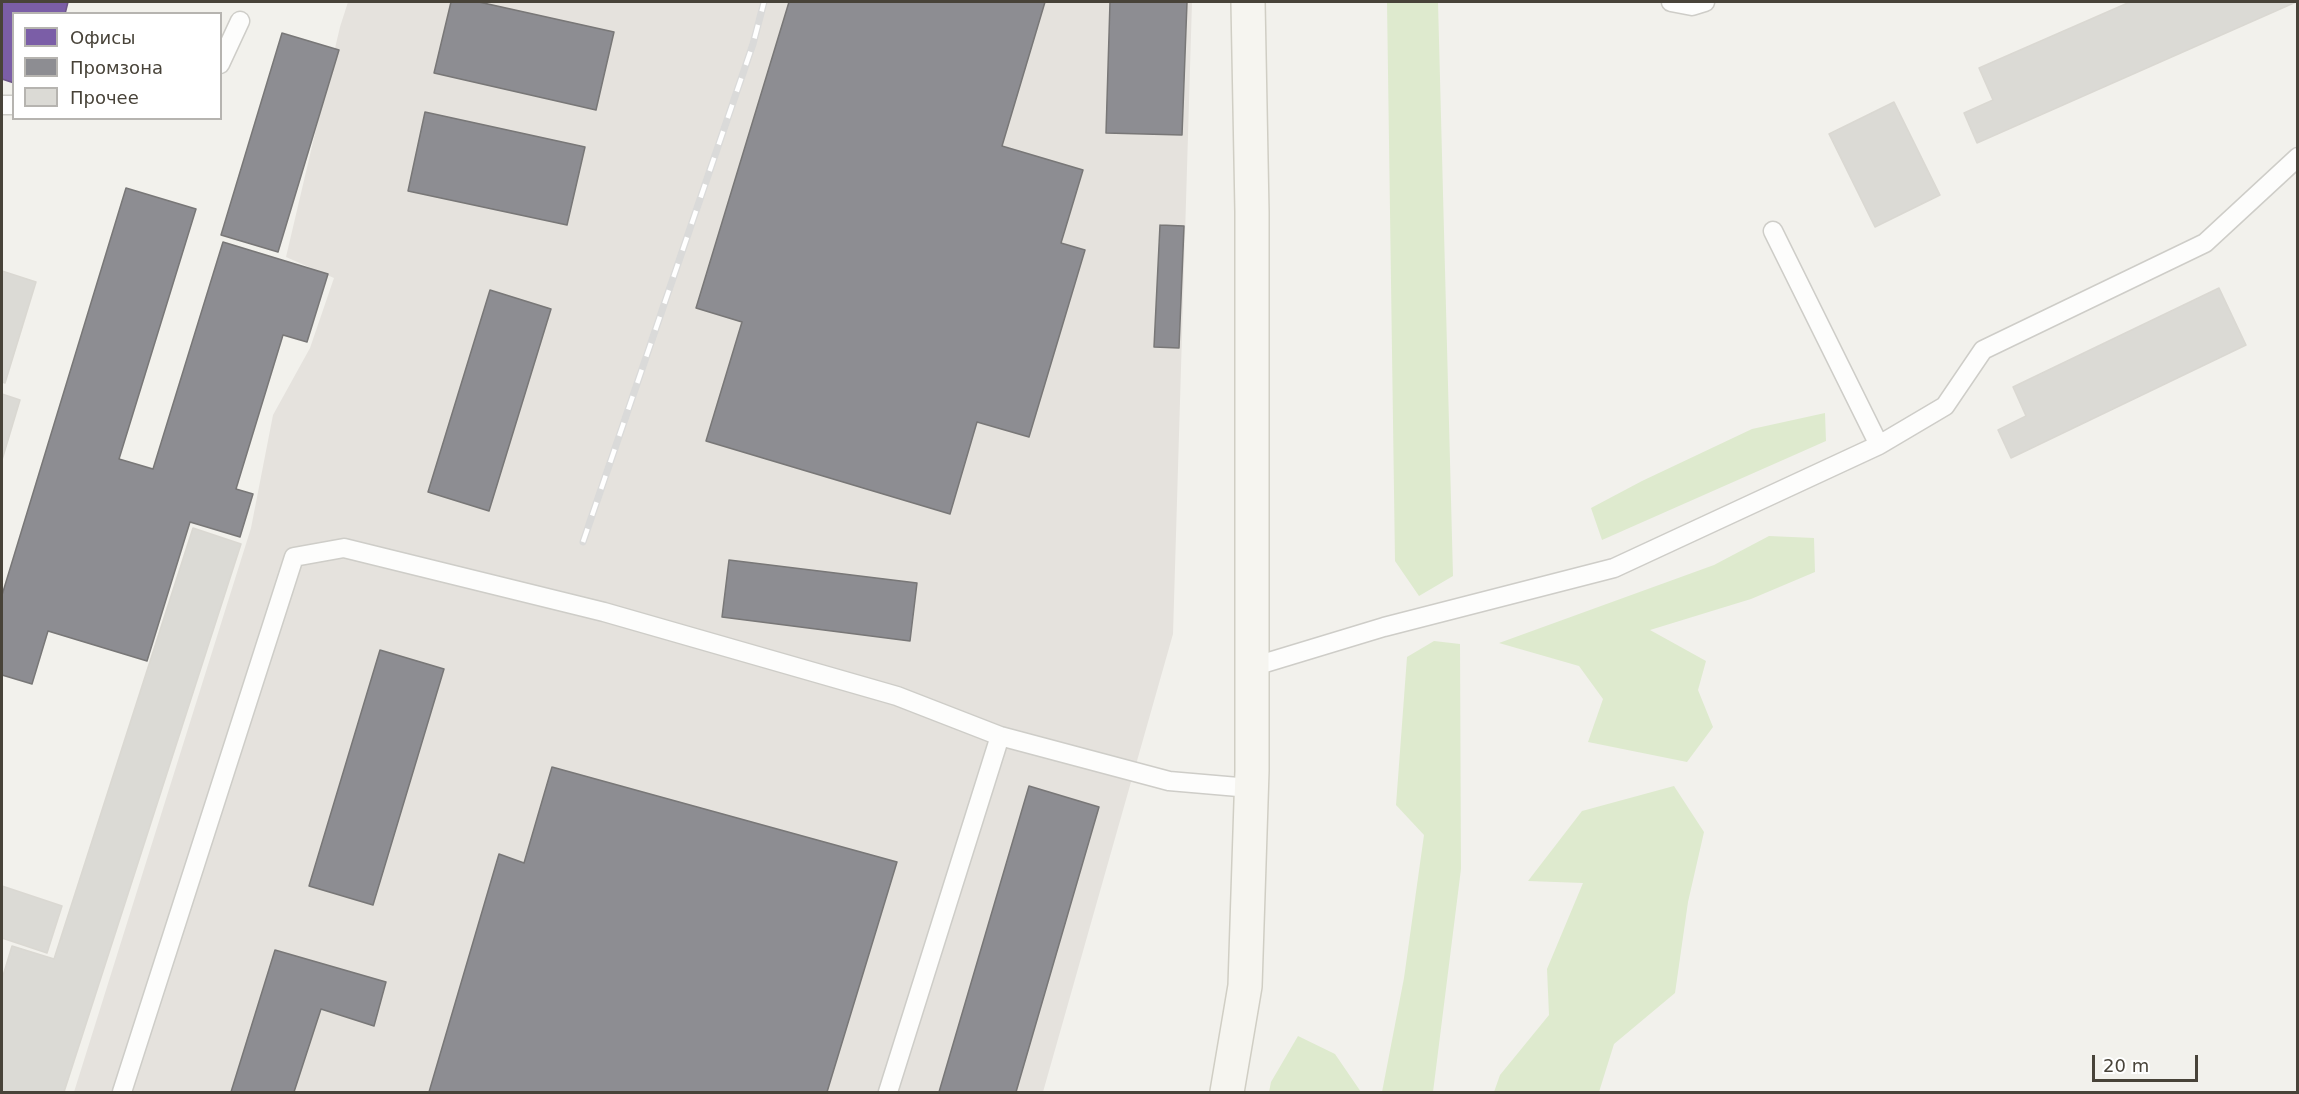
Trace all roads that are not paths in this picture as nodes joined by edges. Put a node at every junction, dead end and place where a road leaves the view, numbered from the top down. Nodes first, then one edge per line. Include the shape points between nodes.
1 (1248, 2) edge
2 (1671, 2) edge
3 (1706, 2) edge
4 (240, 21) dead end
5 (222, 60) edge
6 (2298, 157) edge
7 (1773, 231) dead end
8 (1879, 445) junction
9 (1252, 667) junction
10 (1000, 736) junction
11 (1250, 789) junction
12 (122, 1092) edge
13 (888, 1092) edge
14 (1227, 1092) edge

1 - 9 street
2 - 3 lane via 1692,6
4 - 5 lane
6 - 8 lane via 2205,243 1983,350 1945,406
7 - 8 lane
8 - 9 lane via 1614,568 1384,627
9 - 11 street
10 - 11 lane via 1169,781
10 - 12 lane via 897,696 604,612 344,548 294,557
10 - 13 lane
11 - 14 street via 1245,986

